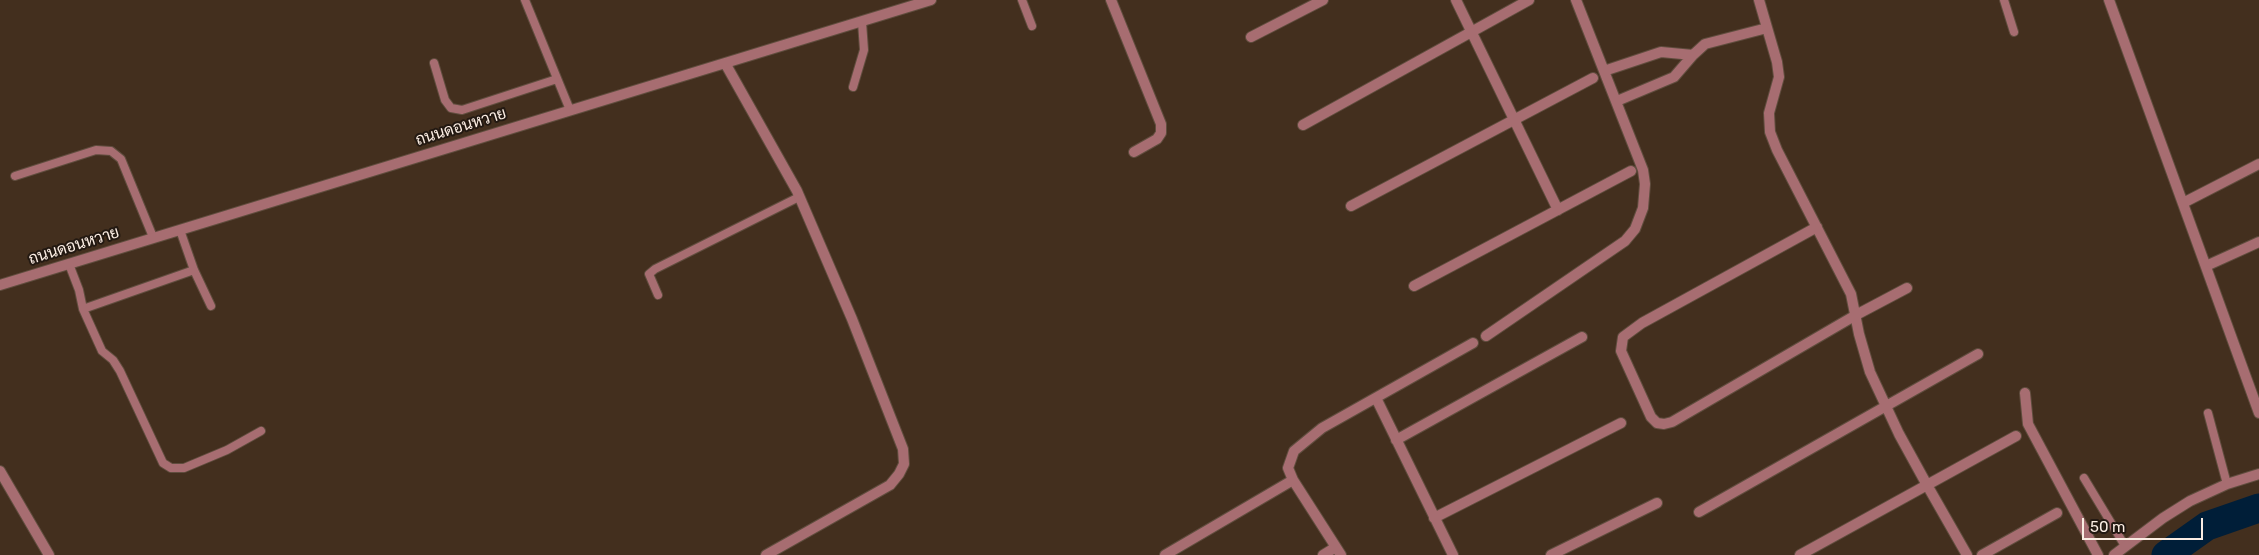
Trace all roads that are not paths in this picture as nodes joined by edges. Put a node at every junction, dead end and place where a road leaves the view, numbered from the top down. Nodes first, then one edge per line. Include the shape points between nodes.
1 (525, 0) edge
2 (931, 0) edge
3 (1022, 0) edge
4 (1111, 0) edge
5 (1323, 0) edge
6 (1456, 0) edge
7 (1529, 0) edge
8 (1576, 0) edge
9 (1758, 0) edge
10 (2004, 0) edge
11 (2109, 0) edge
12 (862, 22) junction
13 (1032, 26) dead end
14 (1767, 28) junction
15 (1472, 32) junction
16 (2014, 32) dead end
17 (1251, 37) dead end
18 (1692, 56) junction
19 (725, 62) junction
20 (434, 63) dead end
21 (1604, 71) junction
22 (1593, 78) dead end
23 (557, 80) junction
24 (853, 86) dead end
25 (1617, 101) junction
26 (570, 110) junction
27 (1515, 119) junction
28 (1303, 125) dead end
29 (1134, 152) dead end
30 (2259, 164) edge
31 (1631, 171) dead end
32 (15, 176) dead end
33 (799, 197) junction
34 (2183, 203) junction
35 (1351, 206) dead end
36 (1558, 210) junction
37 (1817, 228) junction
38 (180, 230) junction
39 (153, 237) junction
40 (2259, 242) edge
41 (69, 264) junction
42 (2206, 266) junction
43 (194, 270) junction
44 (0, 285) edge
45 (1414, 286) dead end
46 (1908, 288) dead end
47 (658, 295) dead end
48 (210, 306) dead end
49 (83, 309) junction
50 (1856, 315) junction
51 (1486, 336) dead end
52 (1582, 337) dead end
53 (1473, 343) dead end
54 (1978, 354) dead end
55 (2025, 393) dead end
56 (1376, 398) junction
57 (1885, 406) junction
58 (2208, 413) dead end
59 (2259, 413) edge
60 (1621, 423) dead end
61 (261, 431) dead end
62 (2016, 436) dead end
63 (1396, 440) junction
64 (0, 470) edge
65 (2259, 474) edge
66 (2084, 478) dead end
67 (1292, 480) junction
68 (2227, 484) junction
69 (1927, 485) junction
70 (1657, 503) dead end
71 (1699, 512) dead end
72 (2057, 514) dead end
73 (1434, 518) junction
74 (2125, 546) junction
75 (1338, 551) edge
76 (49, 555) edge
77 (766, 555) edge
78 (1166, 555) edge
79 (1323, 555) edge
80 (1453, 555) edge
81 (1551, 555) edge
82 (1800, 555) edge
83 (1967, 555) edge
84 (1982, 555) edge
85 (2098, 555) edge
86 (2114, 555) edge

1 - 23 lane
2 - 12 street, ถนนดอนหวาย
3 - 13 lane
4 - 29 street via 1161,124 1158,139
5 - 17 street
6 - 15 street
7 - 15 street
8 - 21 street
9 - 14 street
10 - 16 lane
11 - 34 street
12 - 19 street, ถนนดอนหวาย
12 - 24 lane via 864,50
14 - 18 street via 1705,44
14 - 37 street via 1779,77 1770,113 1770,132
15 - 27 street
15 - 28 street
18 - 21 street via 1660,52
18 - 25 street via 1674,78
19 - 26 street, ถนนดอนหวาย
19 - 33 street
20 - 23 lane via 446,100 451,108 462,110
21 - 25 street
22 - 27 street
23 - 26 lane
25 - 51 street via 1643,170 1645,184 1643,208 1635,229 1625,241
26 - 38 street, ถนนดอนหวาย
27 - 35 street
27 - 36 street
30 - 34 street
31 - 36 street
32 - 39 lane via 96,150 111,151 122,160
33 - 47 lane via 655,269 649,274
33 - 77 street via 852,319 903,449 904,464 890,485
34 - 42 street
36 - 45 street
37 - 50 street via 1851,294
37 - 50 street via 1642,323 1623,337 1620,344 1625,359 1651,417 1657,423 1672,422
38 - 39 street, ถนนดอนหวาย
38 - 43 lane
39 - 41 street, ถนนดอนหวาย
40 - 42 street
41 - 44 street, ถนนดอนหวาย
41 - 49 lane
42 - 59 street
43 - 48 lane
43 - 49 lane
46 - 50 street
49 - 61 lane via 102,351 120,371 163,463 171,468 184,468
50 - 57 street via 1870,372
52 - 63 street
53 - 56 street
54 - 57 street
55 - 85 street via 2028,424
56 - 63 street
56 - 67 street via 1322,428 1294,451 1288,468
57 - 69 street
57 - 71 street
58 - 68 lane
60 - 73 street
62 - 69 street
63 - 73 street
64 - 76 street
65 - 68 street
66 - 74 lane
67 - 75 street
67 - 78 street
68 - 74 street via 2190,501
69 - 82 street
69 - 83 street
70 - 81 street
72 - 84 street
73 - 80 street
74 - 86 street
75 - 79 street

